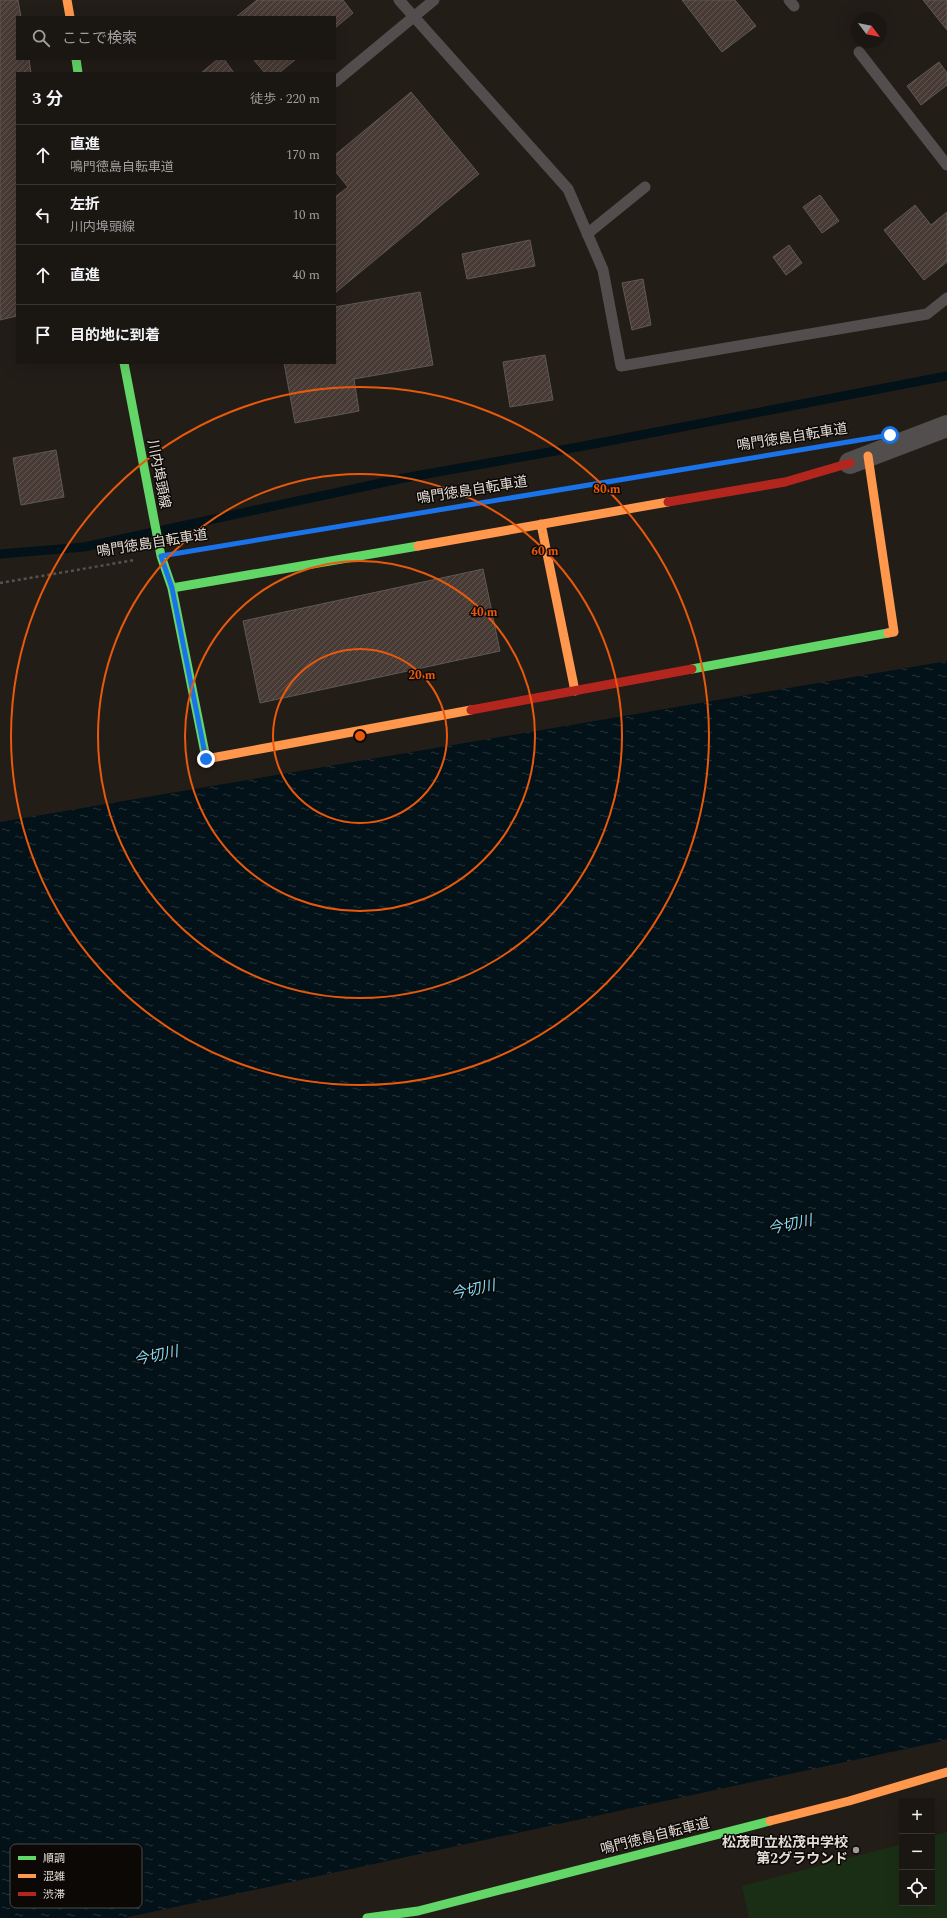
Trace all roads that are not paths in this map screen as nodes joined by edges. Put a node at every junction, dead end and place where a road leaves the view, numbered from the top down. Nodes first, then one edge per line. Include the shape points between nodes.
1 (67, 0) edge
2 (399, 0) edge
3 (434, 0) edge
4 (70, 16) edge
5 (412, 17) junction
6 (858, 52) dead end
7 (76, 60) edge
8 (78, 72) edge
9 (336, 81) edge
10 (947, 165) edge
11 (645, 187) dead end
12 (588, 234) junction
13 (947, 298) edge
14 (124, 364) edge
15 (947, 426) edge
16 (859, 460) junction
17 (541, 524) junction
18 (172, 588) junction
19 (575, 691) junction
20 (947, 1772) edge
21 (367, 1918) edge

1 - 4 street
2 - 5 lane
3 - 5 lane
5 - 9 lane
5 - 12 lane via 568,189
6 - 10 lane
7 - 8 street
11 - 12 lane
12 - 13 lane via 603,270 621,366 927,314
14 - 18 street, 川内埠頭線 via 161,556
15 - 16 street
16 - 17 street via 785,482
16 - 19 street via 894,632
17 - 18 street
17 - 19 street
18 - 19 street, 川内埠頭線 via 206,759
20 - 21 street, 鳴門徳島自転車道 via 849,1801 418,1911

